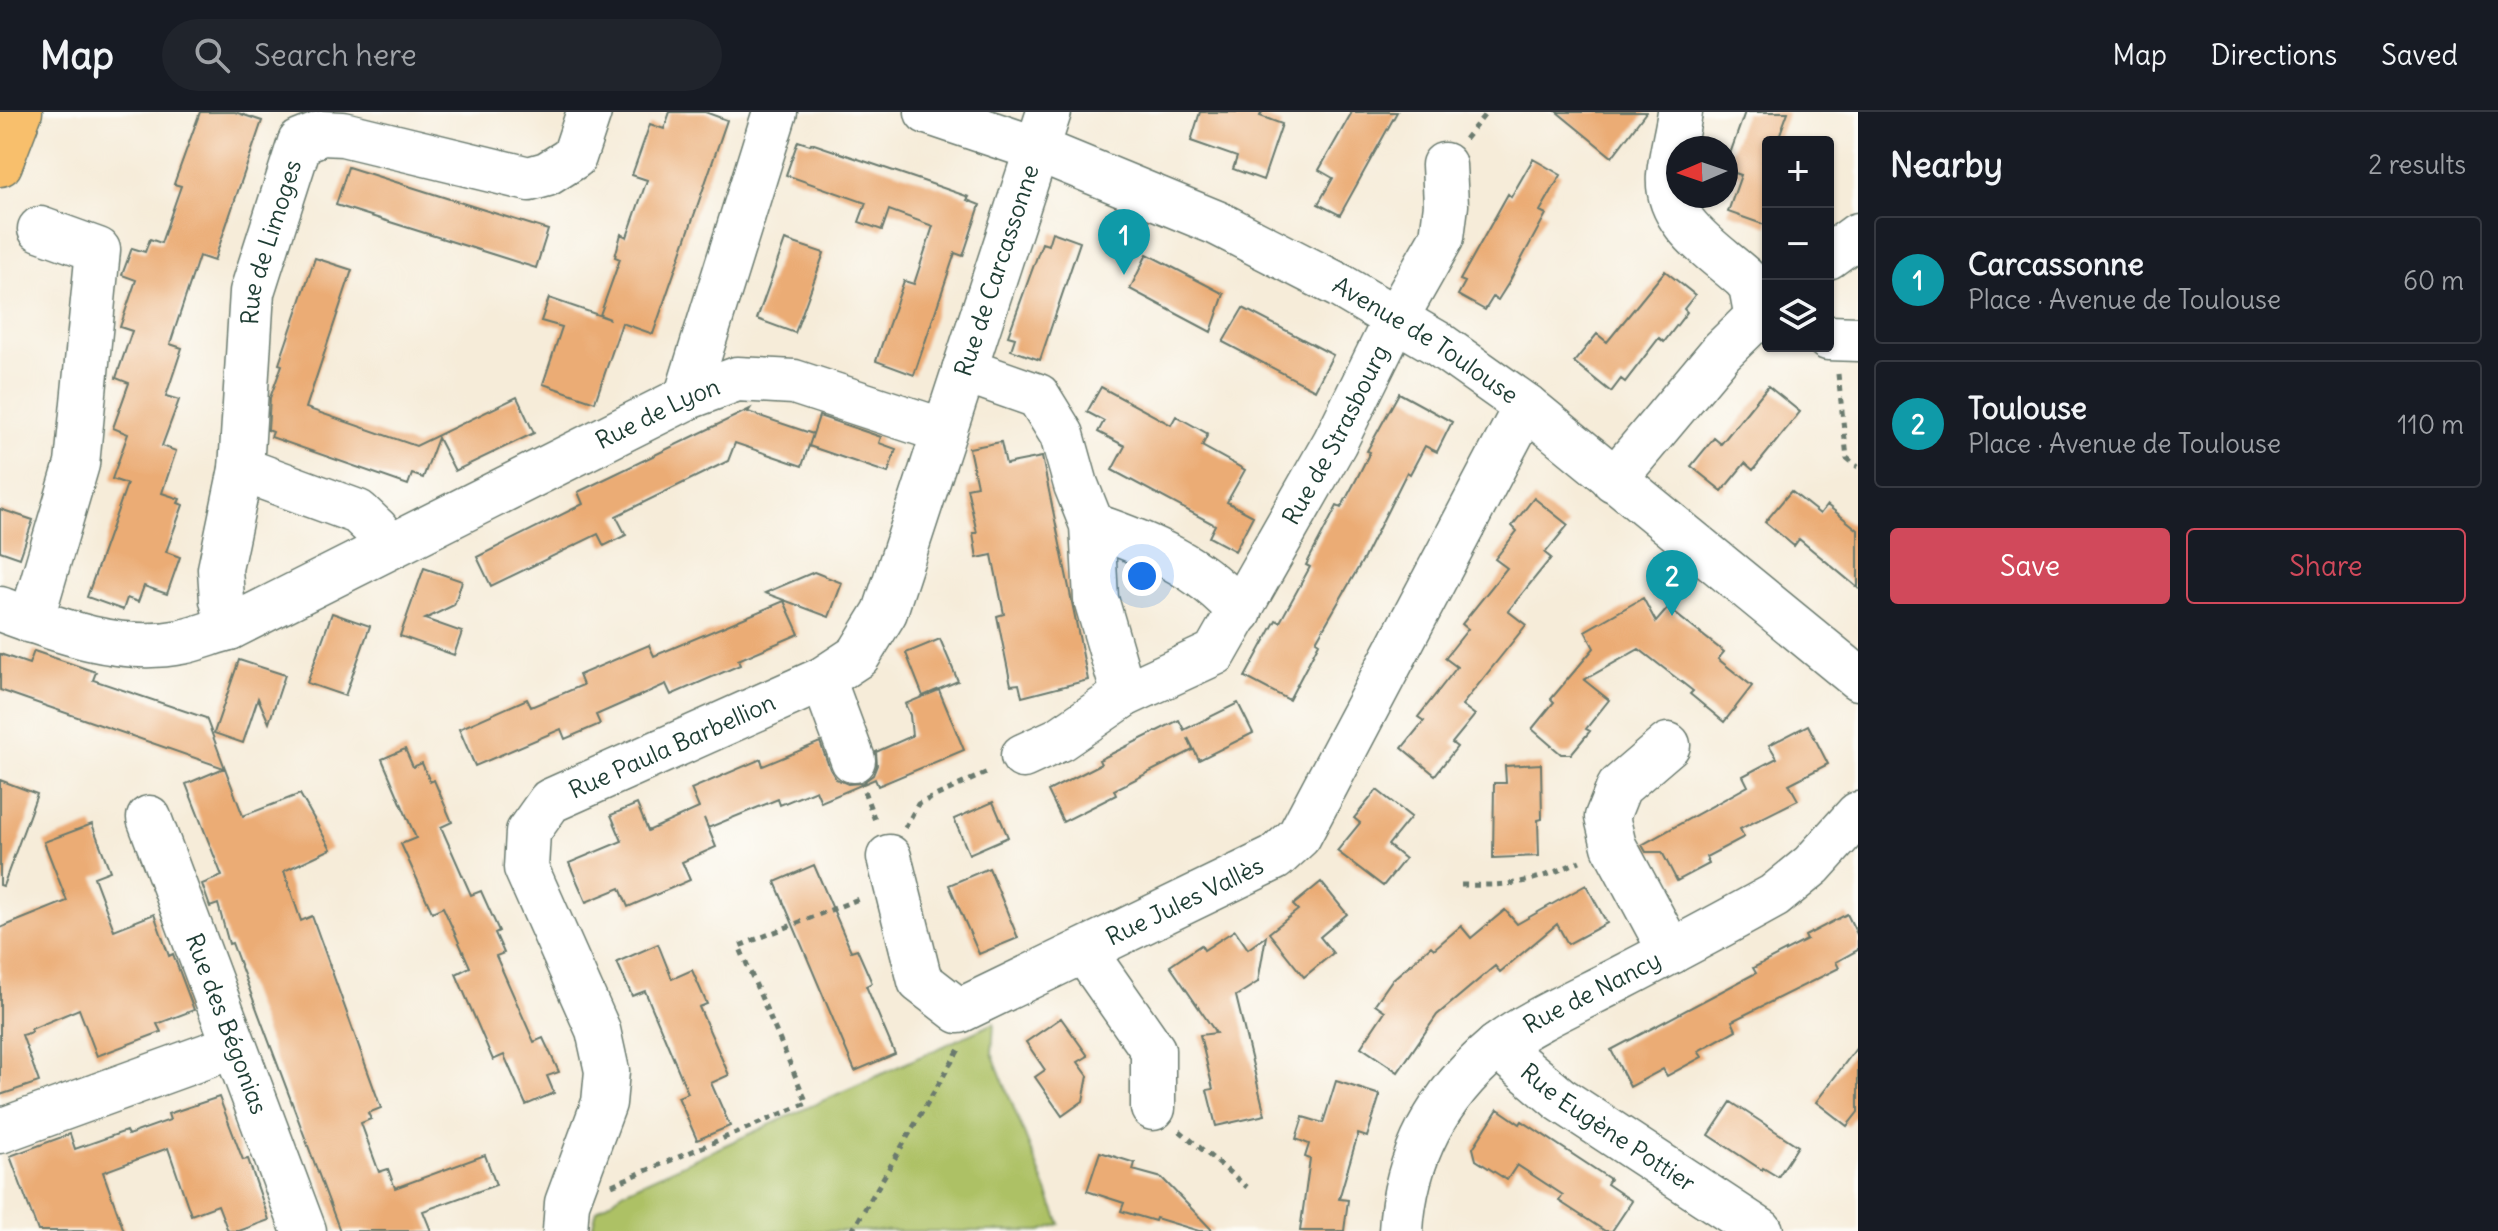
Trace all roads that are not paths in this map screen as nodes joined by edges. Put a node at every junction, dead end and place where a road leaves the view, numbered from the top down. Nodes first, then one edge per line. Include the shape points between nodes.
1 (20, 112) edge
2 (589, 112) edge
3 (775, 112) edge
4 (927, 112) edge
5 (1680, 112) edge
6 (1043, 131) edge
7 (0, 164) edge
8 (1444, 165) dead end
9 (40, 229) dead end
10 (1858, 235) edge
11 (1834, 253) edge
12 (1762, 311) edge
13 (1762, 317) edge
14 (1396, 318) junction
15 (964, 370) junction
16 (686, 398) junction
17 (1526, 406) junction
18 (944, 431) junction
19 (241, 469) junction
20 (1614, 480) junction
21 (1092, 525) junction
22 (389, 547) junction
23 (1240, 612) junction
24 (15, 615) edge
25 (229, 628) junction
26 (1858, 678) edge
27 (823, 679) junction
28 (1124, 695) junction
29 (1668, 745) dead end
30 (1023, 756) road end
31 (853, 760) road end
32 (1858, 814) edge
33 (149, 818) dead end
34 (892, 870) road end
35 (1084, 951) junction
36 (1671, 952) junction
37 (234, 1046) junction
38 (1497, 1046) junction
39 (1153, 1108) road end
40 (0, 1131) edge
41 (566, 1217) edge
42 (304, 1231) edge
43 (1401, 1231) edge
44 (1761, 1231) edge

1 - 7 main road
2 - 19 street, Rue de Limoges via 574,157 529,179 343,134 322,133 300,142 252,292
3 - 16 street
4 - 6 street, Avenue de Toulouse
5 - 12 street via 1669,177 1671,199 1680,220 1751,286
6 - 14 street, Avenue de Toulouse
6 - 15 street, Rue de Carcassonne
8 - 14 street, Rue de Strasbourg via 1442,237
9 - 24 street via 98,250 77,464
10 - 11 street
13 - 20 street via 1722,351
14 - 17 street, Avenue de Toulouse
14 - 23 street, Rue de Strasbourg via 1335,442
15 - 18 street, Rue de Carcassonne
15 - 21 street via 1038,396 1062,435
16 - 18 street, Rue de Lyon via 737,379 794,382
16 - 22 street, Rue de Lyon
17 - 20 street, Avenue de Toulouse
17 - 35 street, Rue Jules Vallès via 1299,836 1275,858
18 - 27 street, Rue Paula Barbellion via 885,612 858,656
19 - 22 street via 358,512
19 - 25 street, Rue de Limoges via 220,569
20 - 26 street, Avenue de Toulouse
21 - 23 street via 1171,556 1208,578
21 - 28 street via 1096,599
22 - 25 street, Rue de Lyon
23 - 28 street, Rue de Strasbourg via 1215,653
24 - 25 street, Rue de Lyon via 96,640 145,646
27 - 31 street
27 - 41 street, Rue Paula Barbellion via 550,801 528,832 526,868 598,1030 607,1071 604,1103
28 - 30 street, Rue de Strasbourg via 1060,739
29 - 36 street via 1619,787 1607,817 1614,846
32 - 36 street, Rue de Nancy via 1812,865 1774,896
33 - 37 street, Rue des Bégonias
34 - 35 street, Rue Jules Vallès via 920,981 959,1011
35 - 39 street via 1153,1050
36 - 38 street, Rue de Nancy
37 - 40 street
37 - 42 street, Rue des Bégonias
38 - 43 street, Rue de Nancy via 1442,1104 1426,1131 1405,1194
38 - 44 street, Rue Eugène Pottier via 1560,1099

